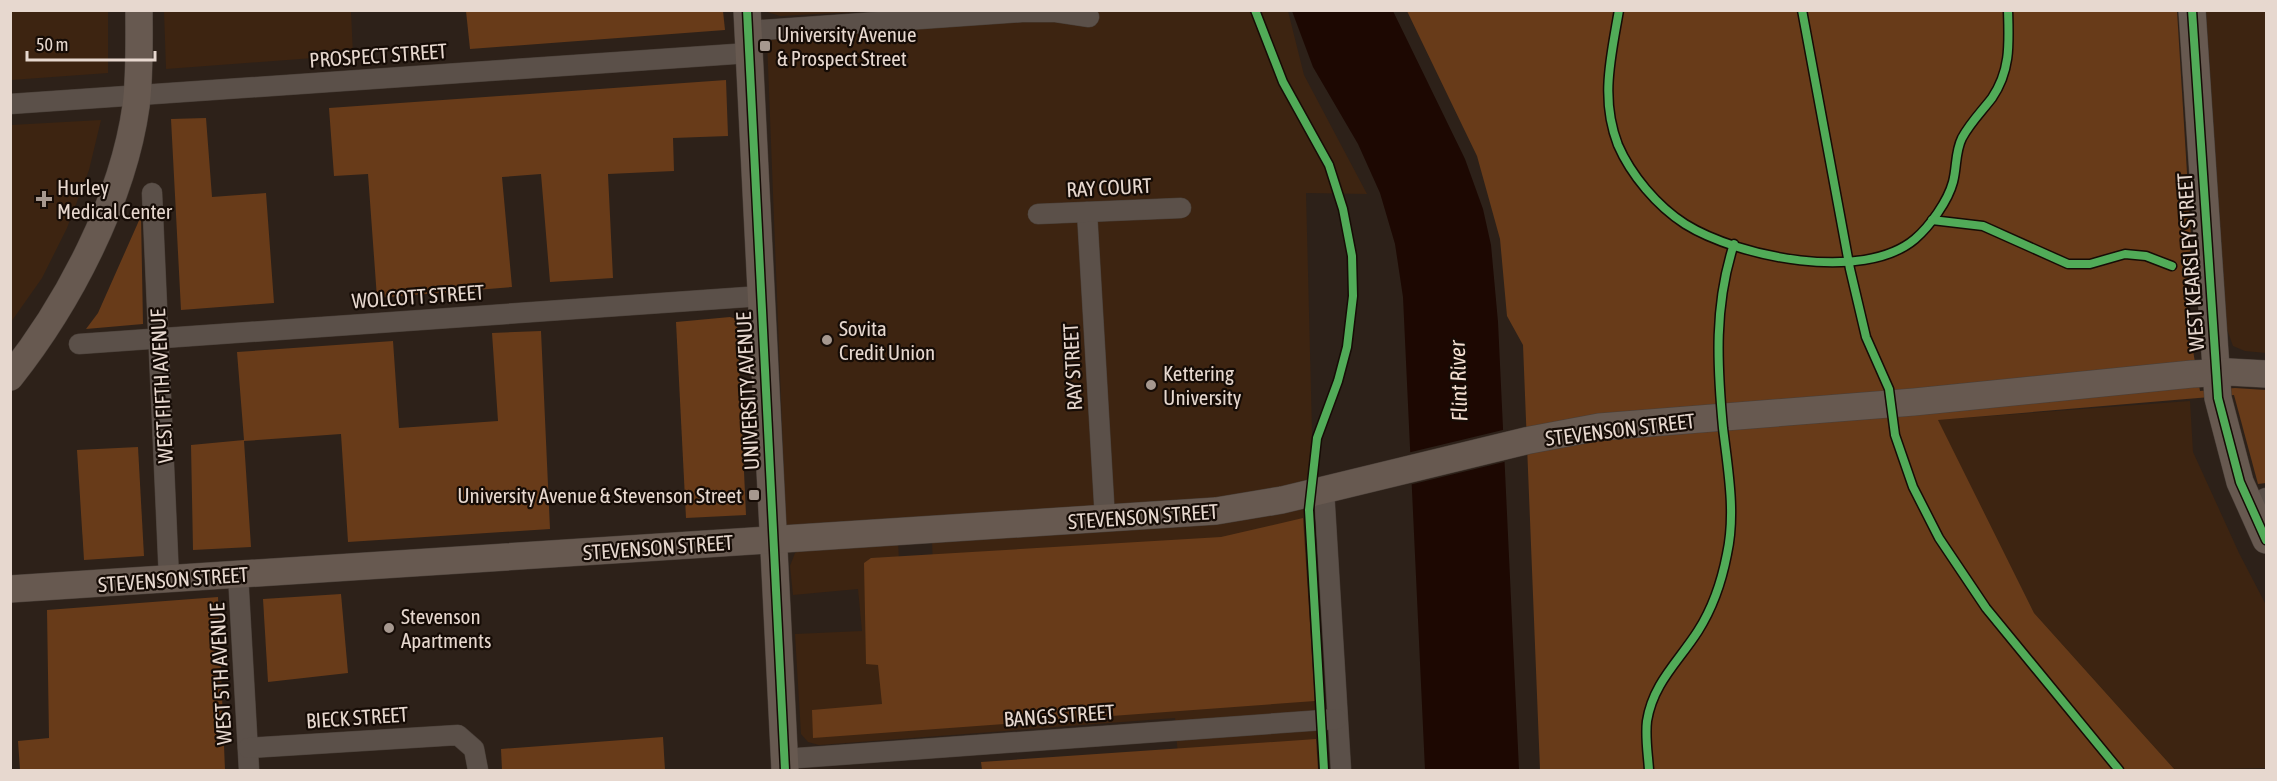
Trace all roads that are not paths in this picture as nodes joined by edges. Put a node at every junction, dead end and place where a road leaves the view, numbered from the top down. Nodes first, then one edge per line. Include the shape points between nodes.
1 (139, 10) edge
2 (2192, 10) edge
3 (1089, 17) dead end
4 (748, 32) edge
5 (137, 95) junction
6 (10, 104) edge
7 (152, 193) dead end
8 (1181, 208) dead end
9 (1087, 212) junction
10 (1038, 214) dead end
11 (761, 296) junction
12 (159, 338) junction
13 (78, 344) dead end
14 (15, 363) edge
15 (2215, 372) junction
16 (2266, 374) edge
17 (1324, 490) junction
18 (2258, 502) edge
19 (1105, 519) junction
20 (773, 540) junction
21 (2266, 540) edge
22 (238, 574) junction
23 (169, 579) junction
24 (10, 589) edge
25 (1337, 719) junction
26 (248, 748) junction
27 (785, 765) edge
28 (249, 771) edge
29 (478, 771) edge
30 (1341, 771) edge

1 - 5 street
2 - 15 street, WEST KEARSLEY STREET
3 - 4 street, PROSPECT STREET via 1022,12
4 - 5 street, PROSPECT STREET
4 - 11 street, UNIVERSITY AVENUE
5 - 6 street, PROSPECT STREET
5 - 14 street via 124,159 90,247 65,297
7 - 12 street, WEST FIFTH AVENUE
8 - 9 street, RAY COURT
9 - 10 street, RAY COURT
9 - 19 street, RAY STREET
11 - 12 street, WOLCOTT STREET
11 - 20 street, UNIVERSITY AVENUE
12 - 13 street, WOLCOTT STREET
12 - 23 street, WEST FIFTH AVENUE
15 - 16 street, STEVENSON STREET
15 - 17 street, STEVENSON STREET via 1914,402 1599,427
15 - 18 street, WEST KEARSLEY STREET via 2226,438
17 - 19 street, STEVENSON STREET via 1241,507
17 - 25 street
18 - 21 street, WEST KEARSLEY STREET
19 - 20 street, STEVENSON STREET
20 - 22 street, STEVENSON STREET
20 - 27 street, UNIVERSITY AVENUE
22 - 23 street, STEVENSON STREET
22 - 26 street, WEST 5TH AVENUE
23 - 24 street, STEVENSON STREET
25 - 27 street, BANGS STREET
25 - 30 street
26 - 28 street, WEST 5TH AVENUE
26 - 29 street, BIECK STREET via 455,735 468,742 475,752

